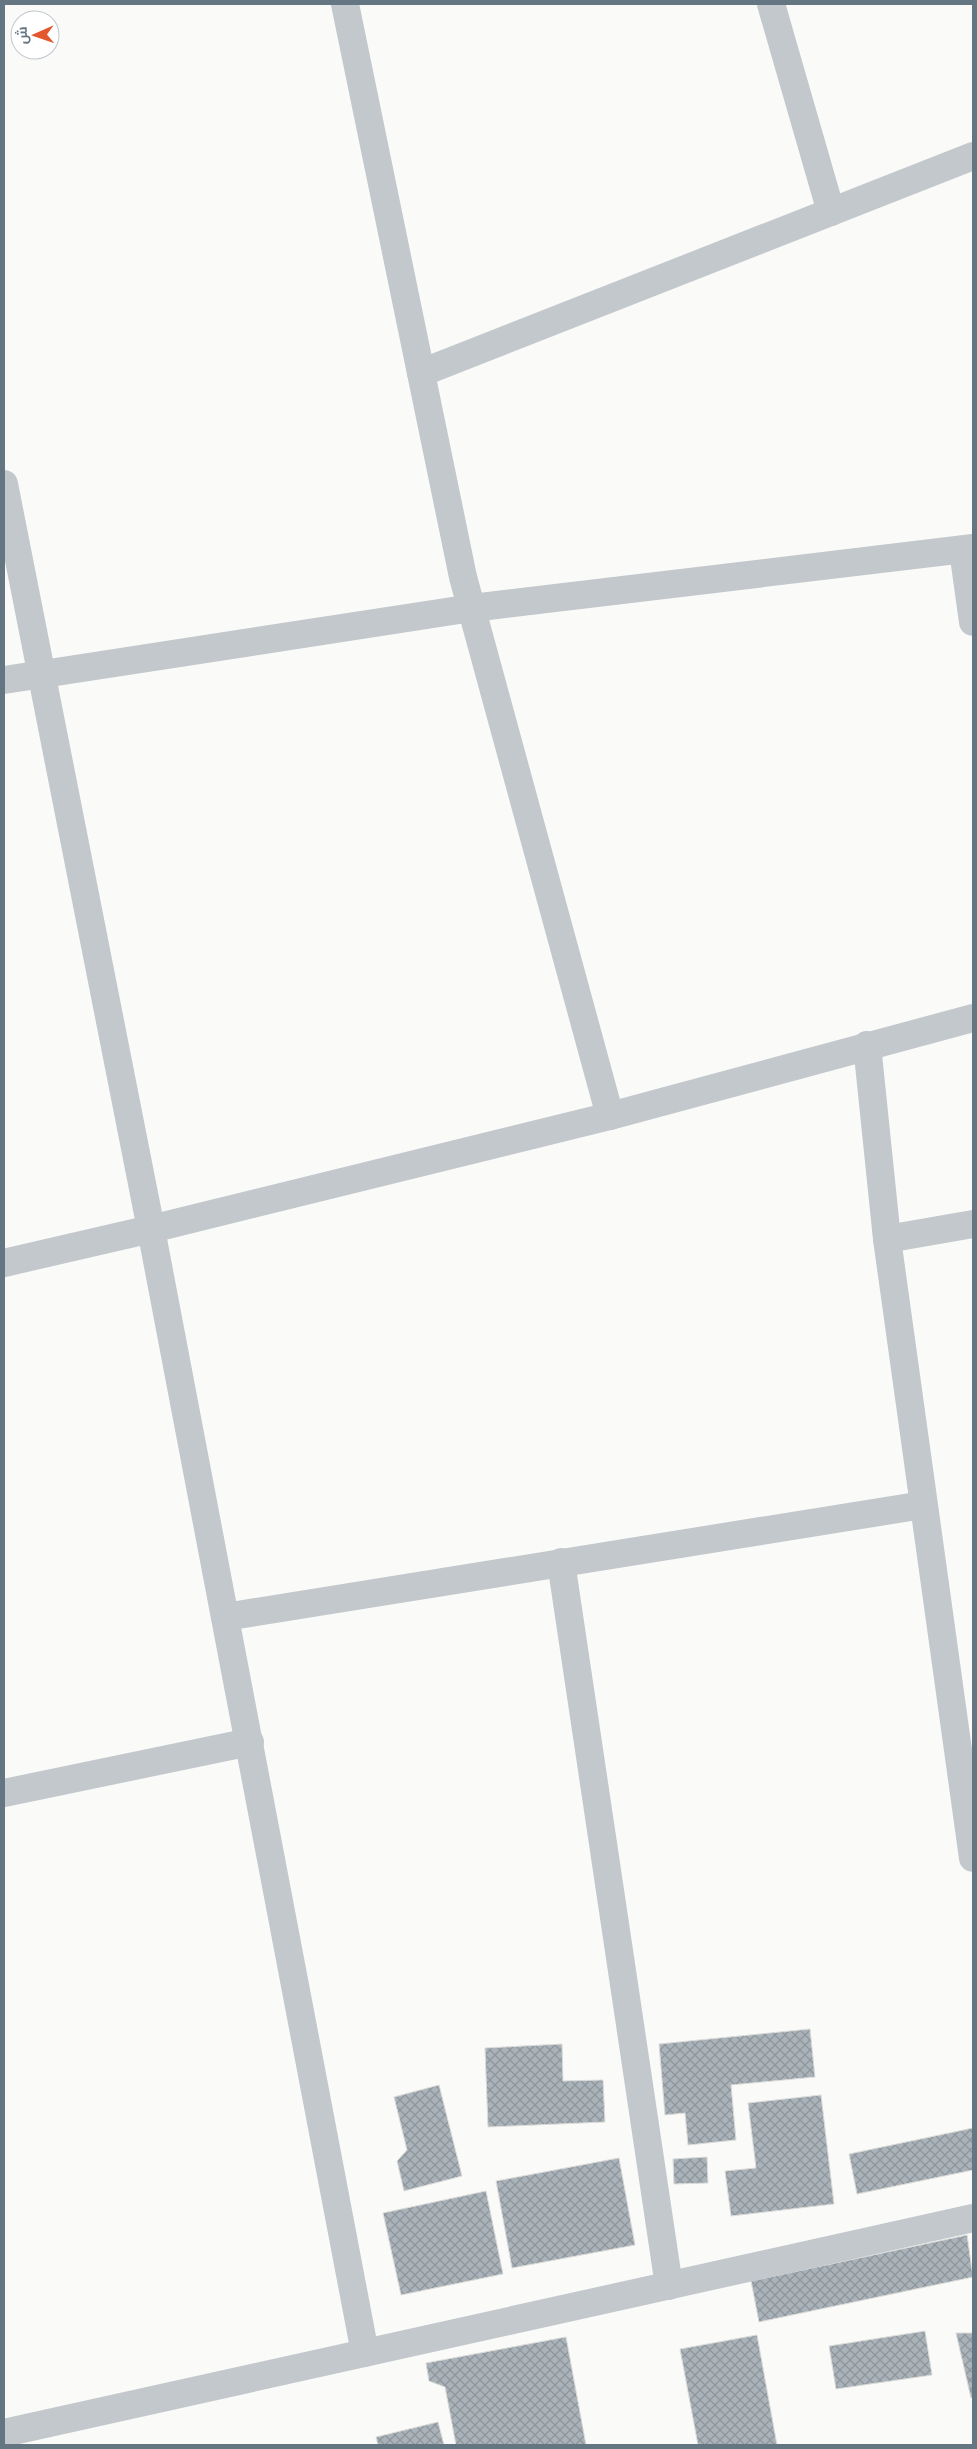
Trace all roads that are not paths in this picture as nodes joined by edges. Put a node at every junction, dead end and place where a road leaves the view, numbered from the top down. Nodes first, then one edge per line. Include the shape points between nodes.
1 (345, 4) edge
2 (771, 4) edge
3 (973, 156) edge
4 (831, 212) junction
5 (421, 373) junction
6 (4, 484) edge
7 (968, 549) edge
8 (472, 608) junction
9 (973, 622) edge
10 (42, 673) junction
11 (4, 680) edge
12 (973, 1018) edge
13 (866, 1045) junction
14 (610, 1116) junction
15 (973, 1224) edge
16 (151, 1229) junction
17 (887, 1239) junction
18 (4, 1263) edge
19 (923, 1506) junction
20 (561, 1562) junction
21 (225, 1617) junction
22 (250, 1742) junction
23 (4, 1793) edge
24 (973, 1858) edge
25 (973, 2218) edge
26 (669, 2286) junction
27 (365, 2353) junction
28 (4, 2433) edge

1 - 5 street
2 - 4 street
3 - 4 street
4 - 5 street
5 - 8 street
6 - 10 street
7 - 8 street
7 - 9 street
8 - 10 street
8 - 14 street
10 - 11 street
10 - 16 street
12 - 13 street
13 - 14 street
13 - 17 street
14 - 16 street
15 - 17 street
16 - 18 street
16 - 21 street
17 - 19 street
19 - 20 street
19 - 24 street
20 - 21 street
20 - 26 street
21 - 22 street
22 - 23 street
22 - 27 street
25 - 26 street
26 - 27 street
27 - 28 street

